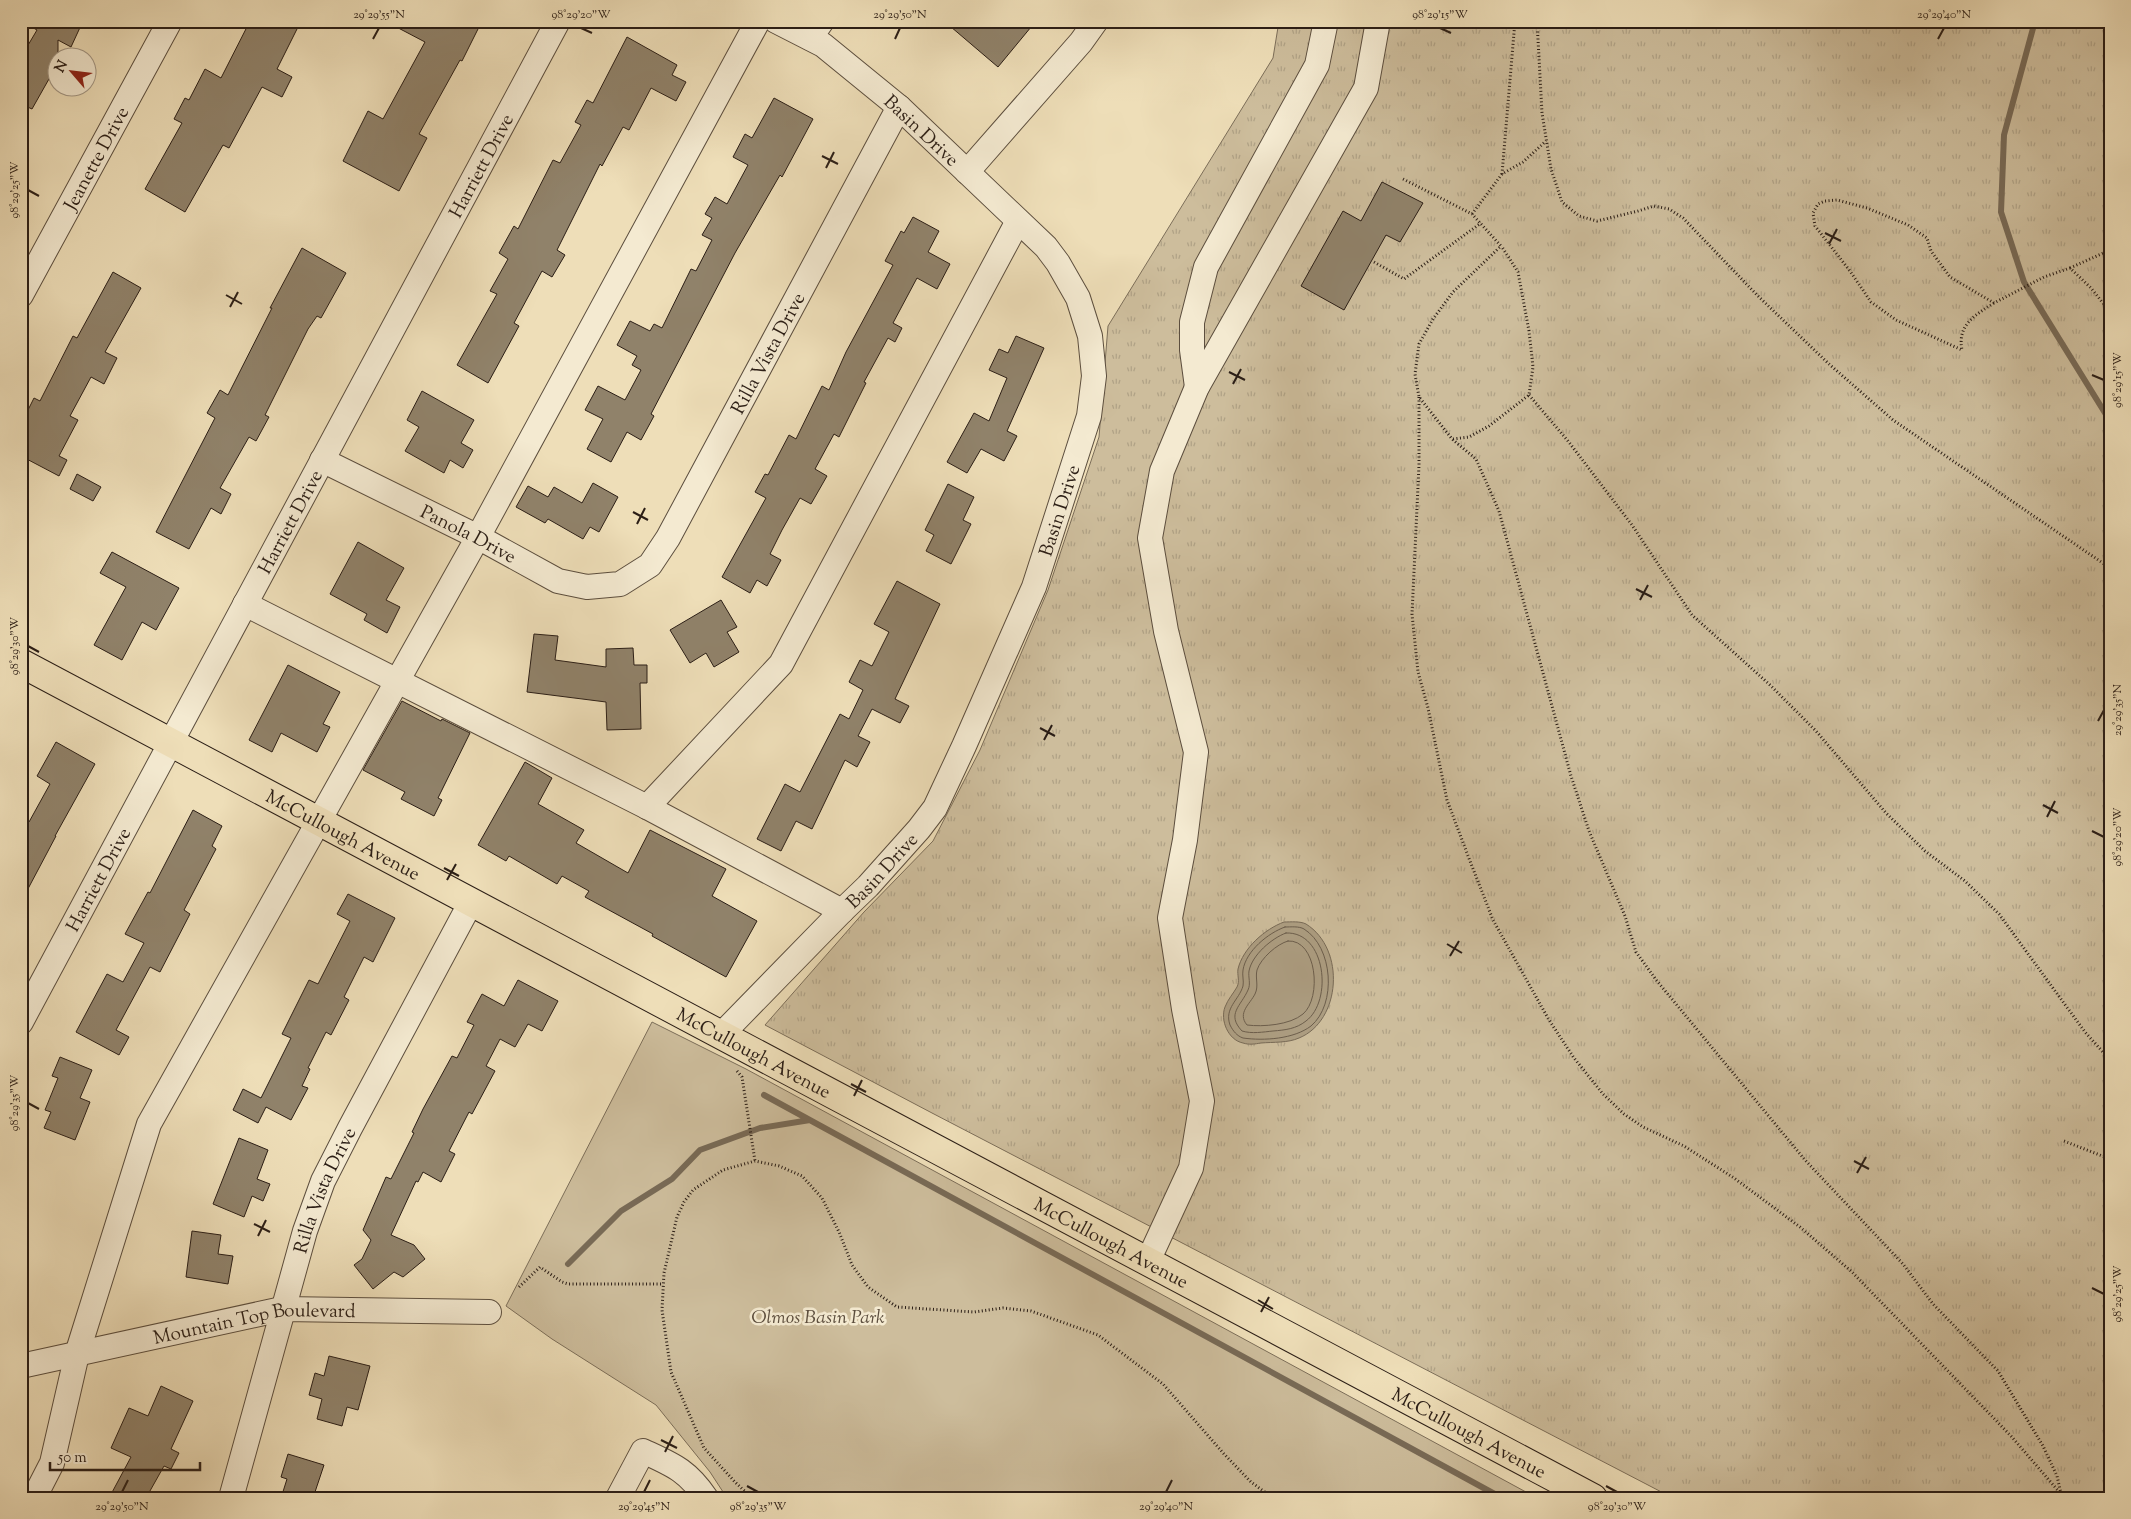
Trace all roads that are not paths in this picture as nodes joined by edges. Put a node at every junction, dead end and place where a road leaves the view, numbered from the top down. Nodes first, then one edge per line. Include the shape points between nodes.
1 (170, 21) edge
2 (558, 21) edge
3 (758, 21) edge
4 (776, 21) edge
5 (1096, 21) edge
6 (1326, 21) edge
7 (1378, 21) edge
8 (816, 30) edge
9 (899, 107) junction
10 (967, 172) junction
11 (1018, 221) junction
12 (21, 295) edge
13 (1196, 387) junction
14 (322, 460) junction
15 (478, 537) junction
16 (620, 584) joint
17 (245, 604) junction
18 (21, 663) edge
19 (396, 681) junction
20 (171, 743) junction
21 (646, 807) junction
22 (320, 822) junction
23 (472, 902) junction
24 (842, 911) junction
25 (21, 1022) edge
26 (722, 1035) junction
27 (1148, 1262) junction
28 (282, 1309) junction
29 (489, 1312) dead end
30 (77, 1354) junction
31 (21, 1366) edge
32 (34, 1498) edge
33 (231, 1498) edge
34 (618, 1498) edge
35 (706, 1498) edge
36 (1593, 1498) edge

1 - 12 street, Jeanette Drive
2 - 14 street, Harriett Drive
3 - 15 street
4 - 8 street, Basin Drive
5 - 10 street
6 - 13 street via 1317,64 1206,267 1192,322
7 - 13 street via 1366,88
8 - 9 street, Basin Drive via 823,45
9 - 10 street, Basin Drive
9 - 16 street, Rilla Vista Drive via 668,538 650,565
10 - 11 street, Basin Drive
11 - 21 street via 781,664
11 - 24 street, Basin Drive via 1046,247 1078,298 1090,336 1094,386 1090,416 1034,587 935,808 868,886
13 - 27 street via 1162,471 1150,538 1166,632 1196,752 1185,840 1170,918 1202,1101 1191,1168
14 - 15 street, Panola Drive
14 - 17 street, Harriett Drive
15 - 16 street, Panola Drive via 558,581 587,586
15 - 19 street
17 - 19 street
17 - 20 street, Harriett Drive
18 - 20 main road, McCullough Avenue
19 - 21 street
19 - 22 street
20 - 22 main road, McCullough Avenue
20 - 25 street, Harriett Drive
21 - 24 street
22 - 23 main road, McCullough Avenue
22 - 30 street via 149,1124
23 - 26 main road, McCullough Avenue
23 - 28 street, Rilla Vista Drive via 323,1181
24 - 26 street, Basin Drive
26 - 27 main road, McCullough Avenue
27 - 36 main road, McCullough Avenue
28 - 29 street, Mountain Top Boulevard
28 - 30 street, Mountain Top Boulevard
28 - 33 street, Rilla Vista Drive
30 - 31 street, Mountain Top Boulevard
30 - 32 street via 52,1463
34 - 35 street via 643,1451 677,1467 694,1480

